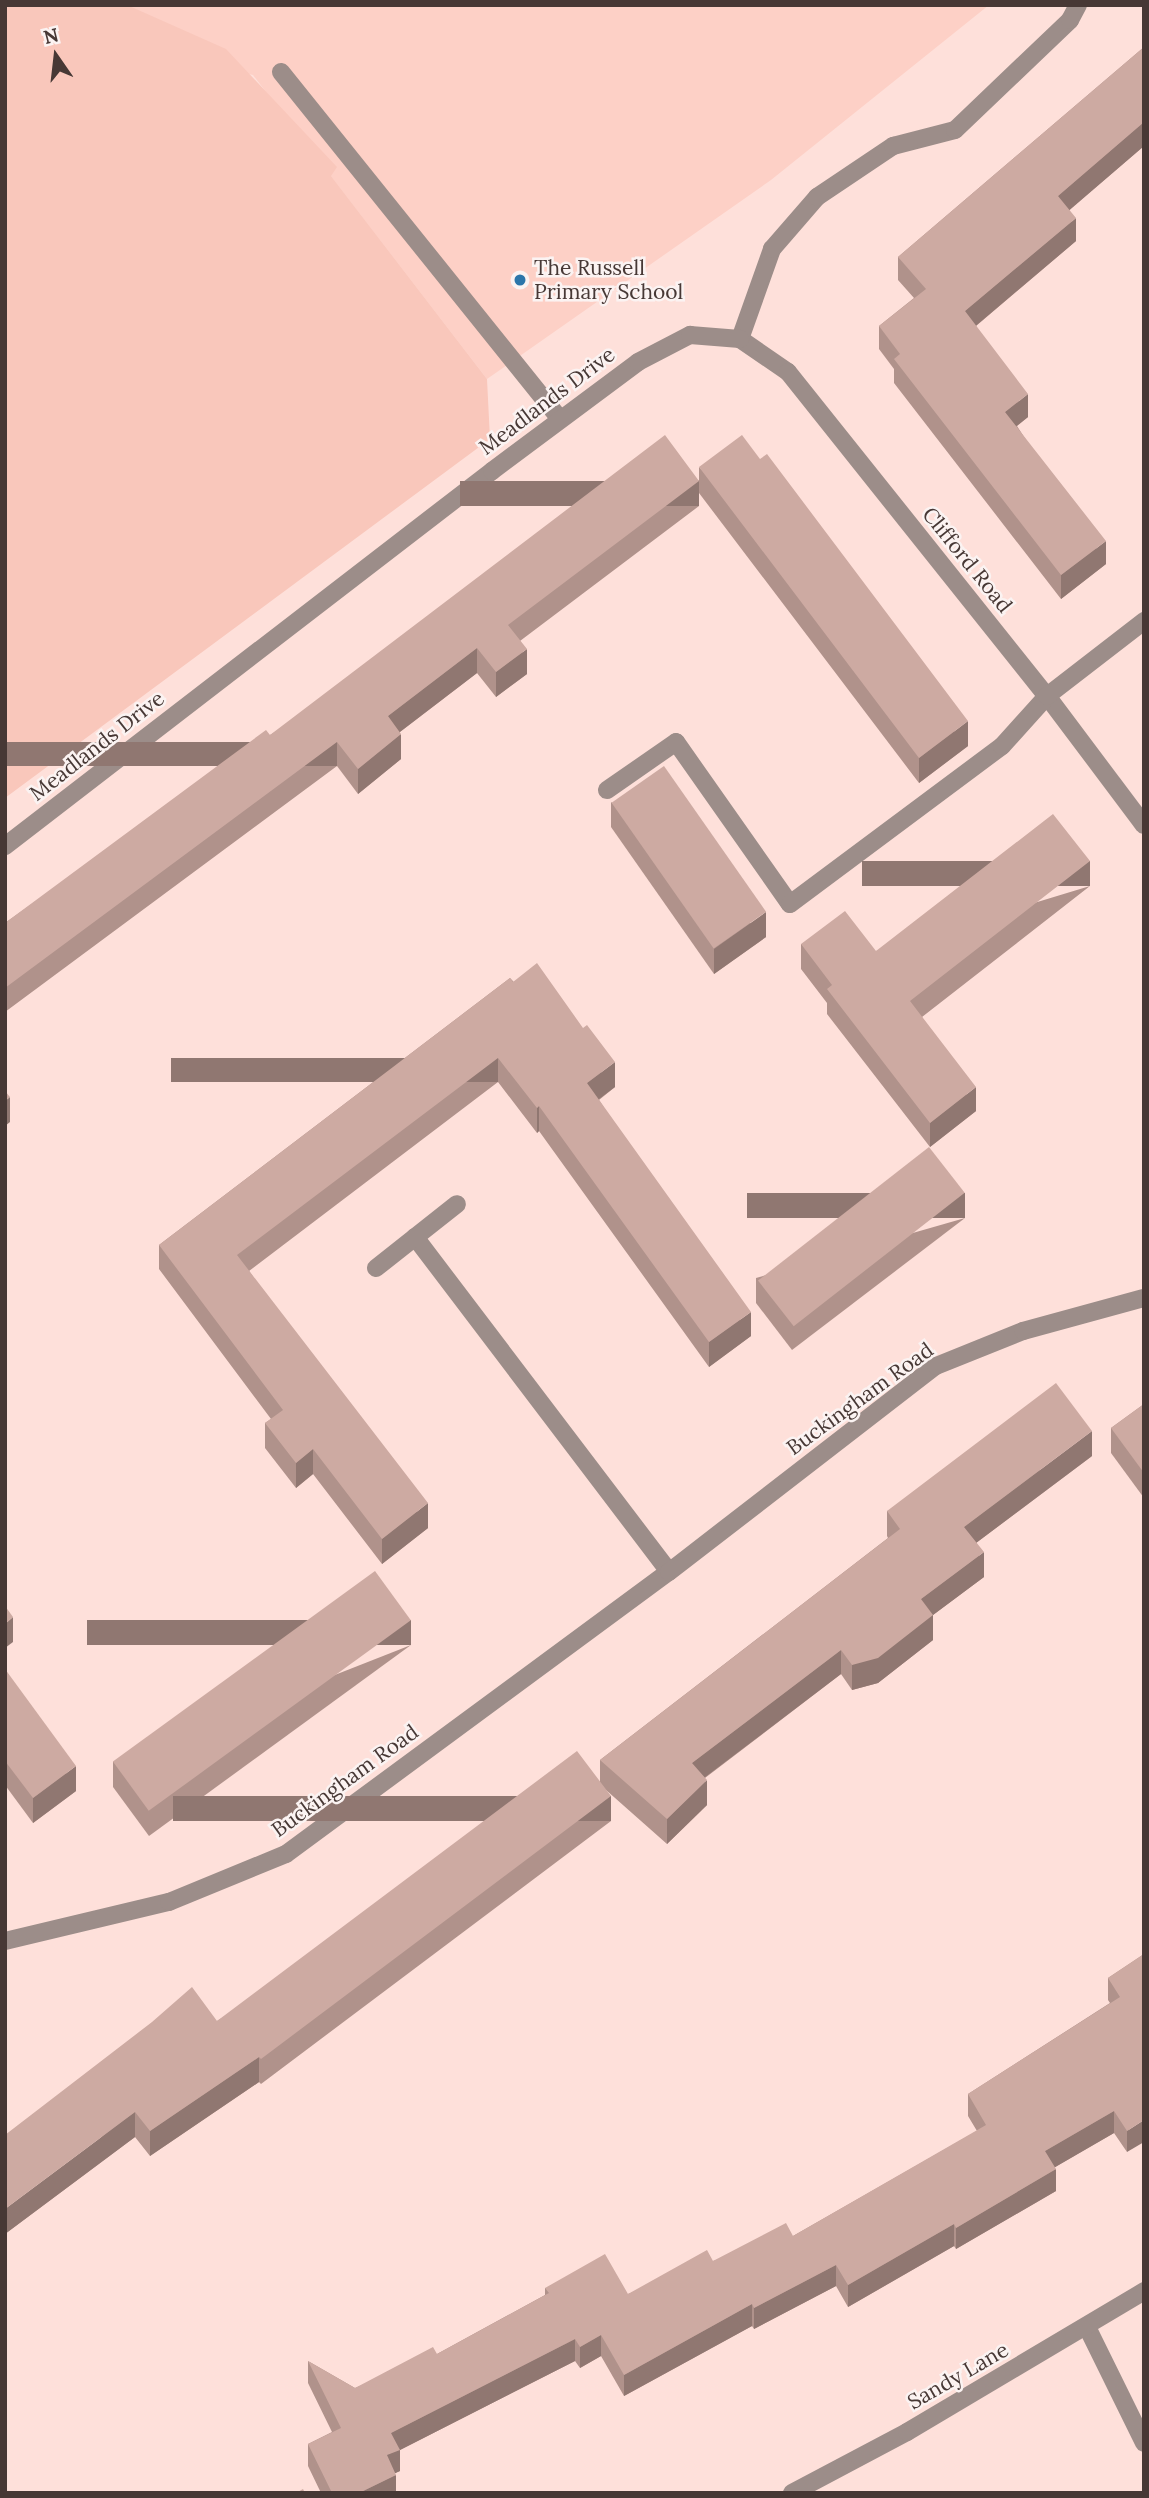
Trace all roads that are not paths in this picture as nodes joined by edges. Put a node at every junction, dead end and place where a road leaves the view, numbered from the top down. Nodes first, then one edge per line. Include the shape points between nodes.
1 (1078, 5) edge
2 (281, 72) dead end
3 (740, 339) junction
4 (560, 419) junction
5 (1144, 621) edge
6 (1047, 696) junction
7 (607, 790) dead end
8 (1144, 825) edge
9 (5, 846) edge
10 (457, 1204) dead end
11 (415, 1237) junction
12 (376, 1268) dead end
13 (1144, 1298) edge
14 (669, 1572) junction
15 (5, 1941) edge
16 (1144, 2291) edge
17 (1087, 2327) junction
18 (1144, 2443) edge
19 (792, 2493) edge

1 - 3 street via 1070,20 955,130 893,146 817,197 772,249
2 - 4 street
3 - 4 street, Meadlands Drive via 690,335 638,362
3 - 6 street, Clifford Road via 788,372
4 - 9 street, Meadlands Drive
5 - 6 street
6 - 7 street via 1002,746 790,904 676,742
6 - 8 street, Clifford Road
10 - 11 street
11 - 12 street
11 - 14 street
13 - 14 street, Buckingham Road via 1023,1331 936,1366
14 - 15 street, Buckingham Road via 286,1854 169,1902
16 - 17 street, Sandy Lane
17 - 18 street
17 - 19 street, Sandy Lane

